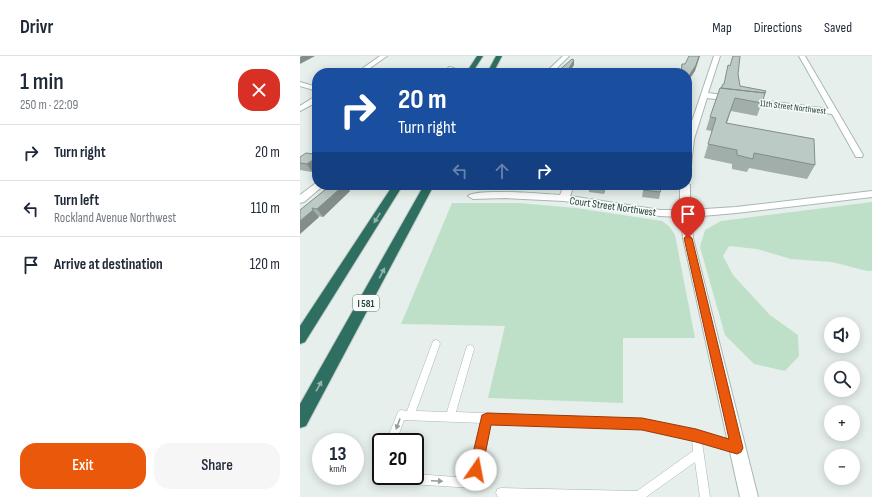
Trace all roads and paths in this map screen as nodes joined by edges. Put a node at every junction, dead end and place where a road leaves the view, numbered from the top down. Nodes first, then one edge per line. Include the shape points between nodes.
1 (384, 56) edge
2 (480, 56) edge
3 (499, 56) edge
4 (566, 56) edge
5 (717, 56) edge
6 (802, 56) edge
7 (366, 68) edge
8 (472, 68) edge
9 (493, 68) edge
10 (553, 68) edge
11 (300, 84) edge
12 (312, 88) edge
13 (704, 95) junction
14 (312, 102) edge
15 (300, 109) edge
16 (835, 112) junction
17 (692, 133) edge
18 (859, 155) dead end
19 (313, 190) edge
20 (395, 190) edge
21 (426, 190) edge
22 (567, 190) edge
23 (685, 190) edge
24 (872, 194) edge
25 (473, 196) dead end
26 (564, 198) junction
27 (300, 200) edge
28 (685, 214) junction
29 (320, 308) junction
30 (300, 330) edge
31 (300, 338) edge
32 (436, 344) dead end
33 (470, 349) dead end
34 (410, 416) junction
35 (450, 417) junction
36 (487, 419) junction
37 (300, 420) edge
38 (394, 433) edge
39 (696, 436) junction
40 (737, 448) junction
41 (699, 453) junction
42 (424, 480) edge
43 (501, 494) dead end
44 (705, 497) edge
45 (749, 497) edge

1 - 7 street
2 - 8 highway
3 - 9 highway
4 - 10 street
5 - 13 street
6 - 16 street
11 - 12 street
13 - 16 street, 11th Street Northwest
13 - 17 street
14 - 15 street
16 - 18 street
19 - 27 street
20 -> 29 highway
37 -> 21 highway, I 581
22 - 26 street
23 - 28 street
24 - 28 street, Court Street Northwest
25 - 26 street, Court Street Northwest
26 - 28 street, Court Street Northwest via 660,213
28 - 40 street via 688,238
29 - 30 highway
29 - 31 highway
32 - 34 lane
33 - 35 lane
34 - 35 lane
34 -> 38 lane via 401,416
35 - 36 lane
36 - 39 lane via 642,424
42 -> 36 lane via 473,483
39 - 40 lane
39 - 41 lane
40 - 45 street
41 - 43 lane via 638,496
41 - 44 lane

